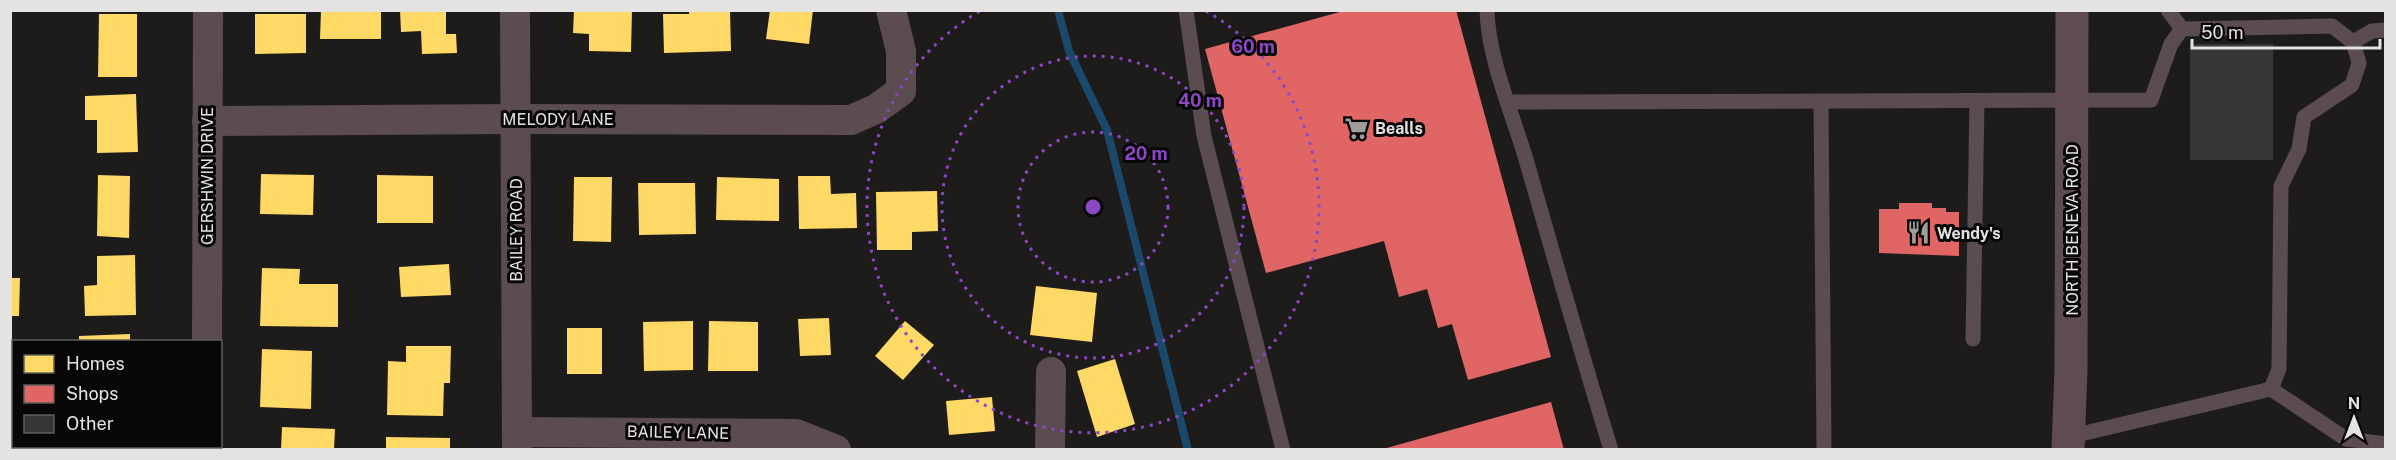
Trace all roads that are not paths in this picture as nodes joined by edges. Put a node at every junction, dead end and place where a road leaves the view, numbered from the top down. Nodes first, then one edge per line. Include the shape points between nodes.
1 (208, 10) edge
2 (515, 10) edge
3 (891, 10) edge
4 (1186, 10) edge
5 (1487, 10) edge
6 (2072, 10) edge
7 (2168, 10) edge
8 (2182, 28) junction
9 (2385, 30) edge
10 (2353, 42) junction
11 (1821, 101) junction
12 (1977, 101) junction
13 (1509, 102) junction
14 (2072, 102) junction
15 (515, 119) junction
16 (207, 121) junction
17 (1972, 339) dead end
18 (207, 340) edge
19 (1051, 372) dead end
20 (2271, 388) junction
21 (517, 441) edge
22 (2068, 443) edge
23 (2385, 444) edge
24 (836, 450) edge
25 (1050, 450) edge
26 (1283, 450) edge
27 (1611, 450) edge
28 (1824, 450) edge

1 - 16 street, GERSHWIN DRIVE
2 - 15 street, BAILEY ROAD
3 - 15 street, MELODY LANE via 901,51 901,91 876,110 850,120
4 - 26 lane via 1204,136
5 - 13 lane via 1489,45
6 - 14 main road, NORTH BENEVA ROAD
7 - 8 lane
8 - 10 lane via 2332,26
8 - 14 lane via 2171,44 2151,100
9 - 10 lane via 2372,31
10 - 20 lane via 2359,63 2352,85 2304,117 2299,149 2281,186 2279,369
11 - 12 lane
11 - 13 lane
11 - 28 lane
12 - 14 lane
12 - 17 lane
13 - 27 lane
14 - 22 main road, NORTH BENEVA ROAD
15 - 16 street, MELODY LANE
15 - 21 street, BAILEY ROAD
16 - 18 street, GERSHWIN DRIVE
19 - 25 street
20 - 22 lane
20 - 23 lane via 2346,439
21 - 24 street, BAILEY LANE via 796,434

